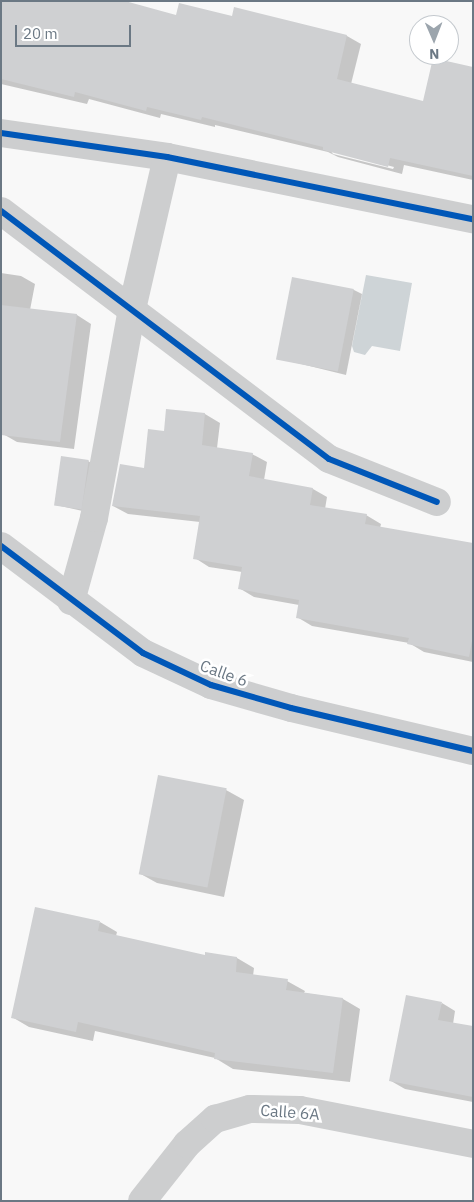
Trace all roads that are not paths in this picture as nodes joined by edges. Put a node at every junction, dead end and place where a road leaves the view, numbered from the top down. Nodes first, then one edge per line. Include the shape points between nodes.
1 (1, 133) edge
2 (167, 157) junction
3 (1, 211) edge
4 (473, 219) edge
5 (132, 310) junction
6 (437, 502) dead end
7 (1, 546) edge
8 (72, 601) junction
9 (473, 751) edge
10 (473, 1144) edge
11 (142, 1201) edge

1 - 2 street
2 - 4 street
2 - 5 street
3 - 5 street
5 - 6 street via 329,459
5 - 8 street via 94,518
7 - 8 street, Calle 6
8 - 9 street, Calle 6 via 143,653 211,685 291,708
10 - 11 street, Calle 6A via 300,1110 250,1109 215,1119 187,1144

